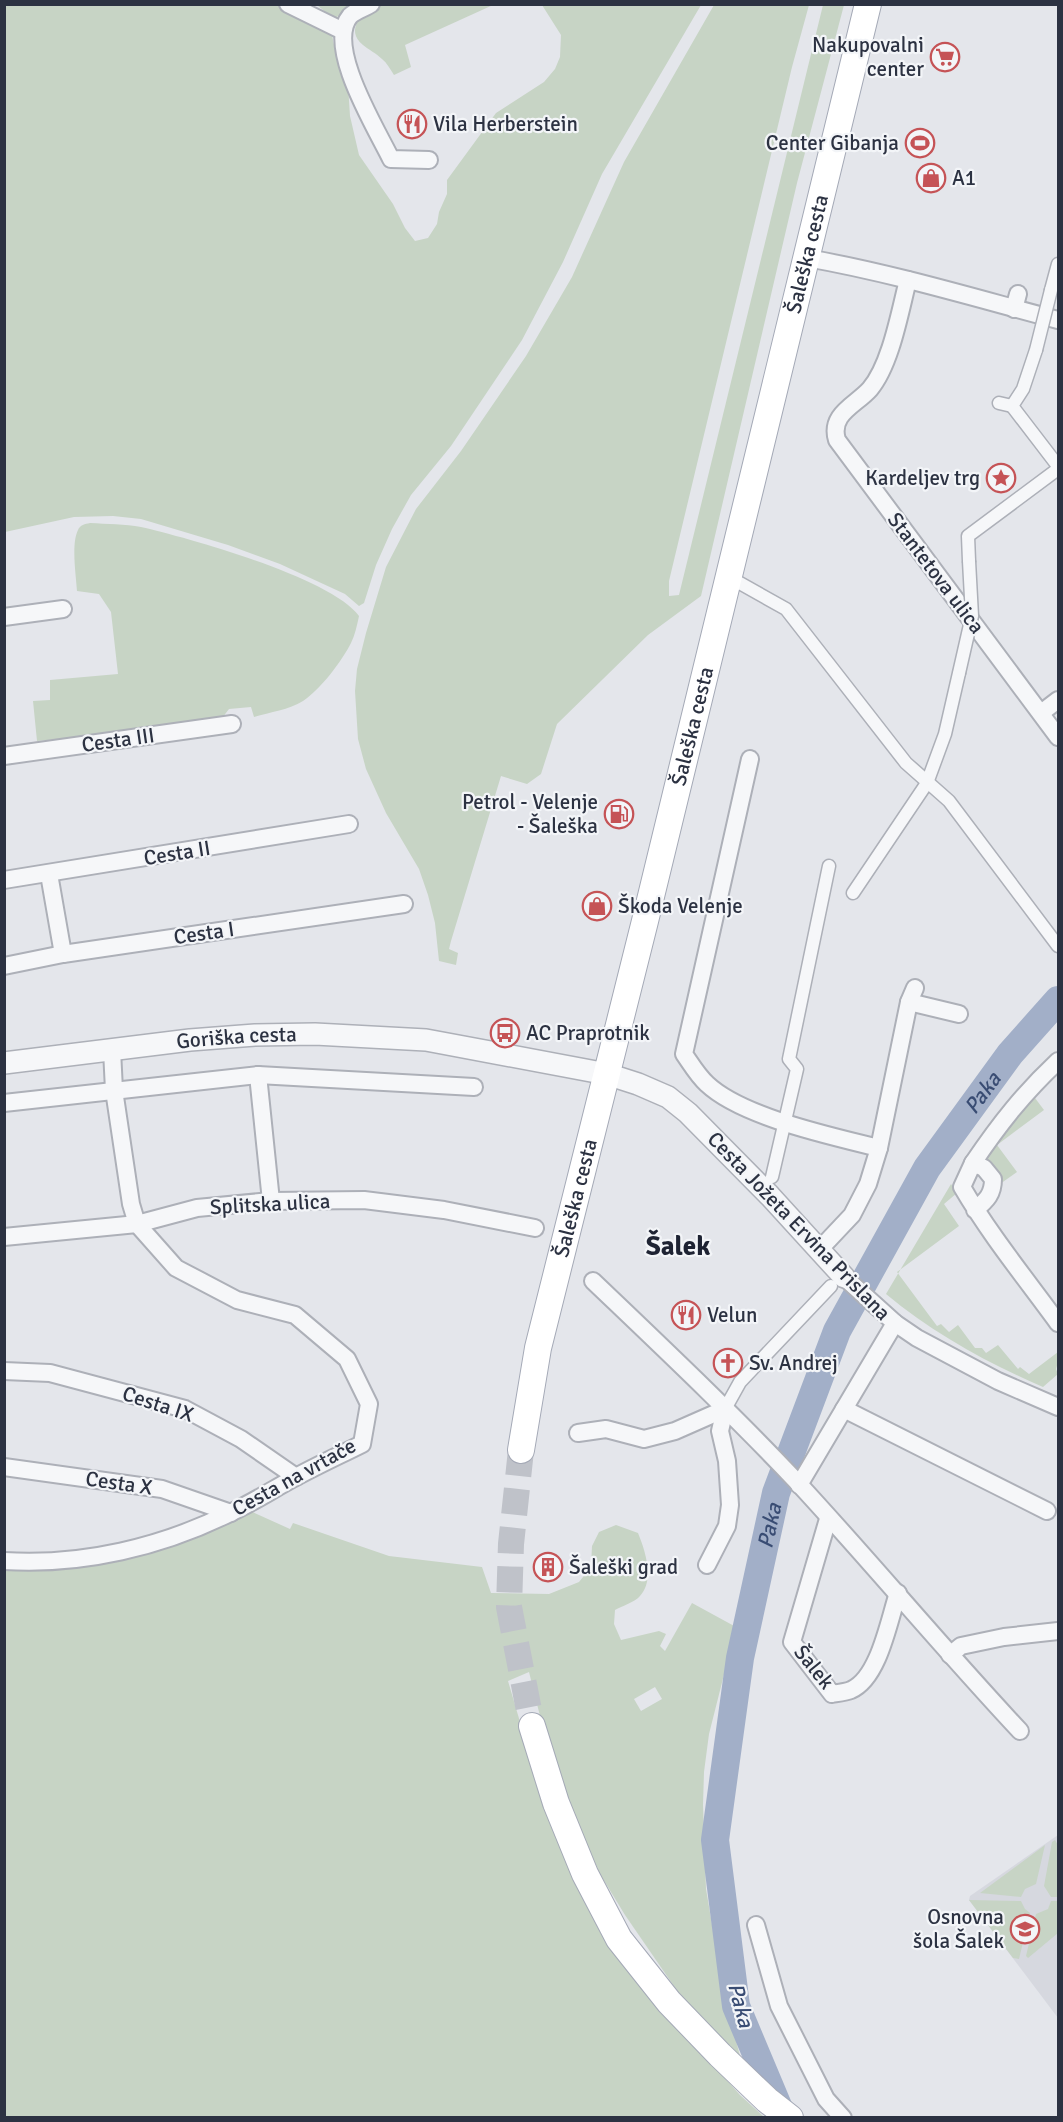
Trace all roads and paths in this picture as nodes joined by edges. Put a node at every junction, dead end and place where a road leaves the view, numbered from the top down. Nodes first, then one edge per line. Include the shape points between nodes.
1 (288, 4) edge
2 (371, 4) edge
3 (868, 4) edge
4 (343, 31) junction
5 (429, 160) dead end
6 (807, 258) junction
7 (1059, 264) edge
8 (908, 280) junction
9 (1059, 320) edge
10 (999, 403) dead end
11 (1012, 406) junction
12 (1059, 467) edge
13 (729, 577) junction
14 (63, 609) dead end
15 (4, 616) edge
16 (1059, 700) edge
17 (1041, 713) junction
18 (232, 724) dead end
19 (1059, 736) edge
20 (4, 756) edge
21 (750, 759) dead end
22 (927, 783) junction
23 (349, 824) dead end
24 (829, 866) dead end
25 (49, 874) junction
26 (4, 880) edge
27 (853, 892) dead end
28 (404, 904) dead end
29 (1059, 946) edge
30 (63, 954) junction
31 (4, 966) edge
32 (959, 1014) dead end
33 (112, 1050) junction
34 (1059, 1061) edge
35 (4, 1063) edge
36 (607, 1074) junction
37 (258, 1075) junction
38 (474, 1087) dead end
39 (114, 1090) junction
40 (4, 1103) edge
41 (785, 1122) junction
42 (879, 1148) junction
43 (979, 1165) junction
44 (772, 1177) dead end
45 (271, 1201) junction
46 (975, 1210) junction
47 (137, 1224) junction
48 (535, 1228) dead end
49 (4, 1237) edge
50 (819, 1250) junction
51 (593, 1281) dead end
52 (838, 1282) junction
53 (895, 1323) junction
54 (1059, 1323) edge
55 (4, 1371) edge
56 (1059, 1407) edge
57 (725, 1409) junction
58 (844, 1409) junction
59 (578, 1433) dead end
60 (521, 1450) tunnel mouth
61 (4, 1467) edge
62 (296, 1477) junction
63 (795, 1481) junction
64 (1047, 1511) dead end
65 (231, 1513) junction
66 (828, 1519) junction
67 (4, 1561) edge
68 (707, 1565) dead end
69 (898, 1593) junction
70 (1059, 1631) edge
71 (950, 1656) junction
72 (532, 1726) tunnel mouth
73 (1020, 1731) dead end
74 (756, 1925) dead end
75 (790, 2118) edge
76 (843, 2118) edge

1 - 4 street
2 - 4 street via 351,16
3 - 6 main road, Šaleška cesta
4 - 5 street via 348,70 391,159
6 - 8 street
6 - 13 main road, Šaleška cesta
7 - 11 street, bridge via 1036,350 1023,389
8 - 9 street via 1016,301
8 - 17 street, Stantetova ulica via 884,365 869,390 840,416 835,433 843,450
10 - 11 street
11 - 12 street
12 - 22 street, bridge via 968,536 972,616 945,734
13 - 22 street via 786,609 906,763
13 - 36 main road, Šaleška cesta
14 - 15 street
16 - 17 street
17 - 19 street, Stantetova ulica
18 - 20 street, Cesta III
21 - 41 street via 684,1054 706,1084 738,1106
22 - 27 street
22 - 29 street via 949,801
23 - 25 street, Cesta II
24 - 41 street via 789,1059 797,1069
25 - 26 street, Cesta II
25 - 30 street
28 - 30 street, Cesta I
30 - 31 street, Cesta I
32 - 42 street via 912,995
33 - 35 street, Goriška cesta
33 - 36 street, Goriška cesta via 201,1039 315,1034 426,1040
33 - 39 street, Cesta na vrtače
34 - 43 street via 1026,1091 999,1125
36 - 50 street, Cesta Jožeta Ervina Prislana via 668,1098 688,1113
36 - 60 main road, Šaleška cesta via 538,1348
37 - 38 street
37 - 39 street
37 - 45 street
39 - 40 street
39 - 47 street, Cesta na vrtače
41 - 42 street
41 - 44 street
42 - 50 street via 868,1184 852,1215
43 - 46 street via 962,1187
43 - 46 street via 993,1179 993,1191
45 - 47 street, Splitska ulica via 197,1208
45 - 48 street, Splitska ulica via 364,1200 444,1210
46 - 54 street
47 - 49 street, Splitska ulica
47 - 62 street, Cesta na vrtače via 176,1268 237,1300 295,1315 347,1359 369,1404 362,1443
50 - 52 street, Cesta Jožeta Ervina Prislana
51 - 57 street
52 - 53 street, Cesta Jožeta Ervina Prislana via 873,1303
52 - 57 street via 740,1382
53 - 56 street, Cesta Jožeta Ervina Prislana via 998,1382
53 - 58 street
55 - 62 street, Cesta IX via 50,1373 185,1409 241,1439
57 - 59 street via 675,1431 644,1439 606,1429
57 - 63 street
57 - 68 street via 720,1431 730,1505 727,1527
58 - 63 street
58 - 64 street
61 - 65 street, Cesta X via 162,1489
62 - 65 street, Cesta na vrtače
63 - 66 street
65 - 67 street, Cesta na vrtače via 131,1550 31,1563
66 - 69 street
66 - 69 street, Šalek via 792,1642 832,1694 852,1690 869,1674
69 - 71 street
70 - 71 street via 961,1646
71 - 73 street
72 - 75 main road via 556,1803 585,1874 619,1939 669,2002
74 - 76 street via 779,2006 826,2099

